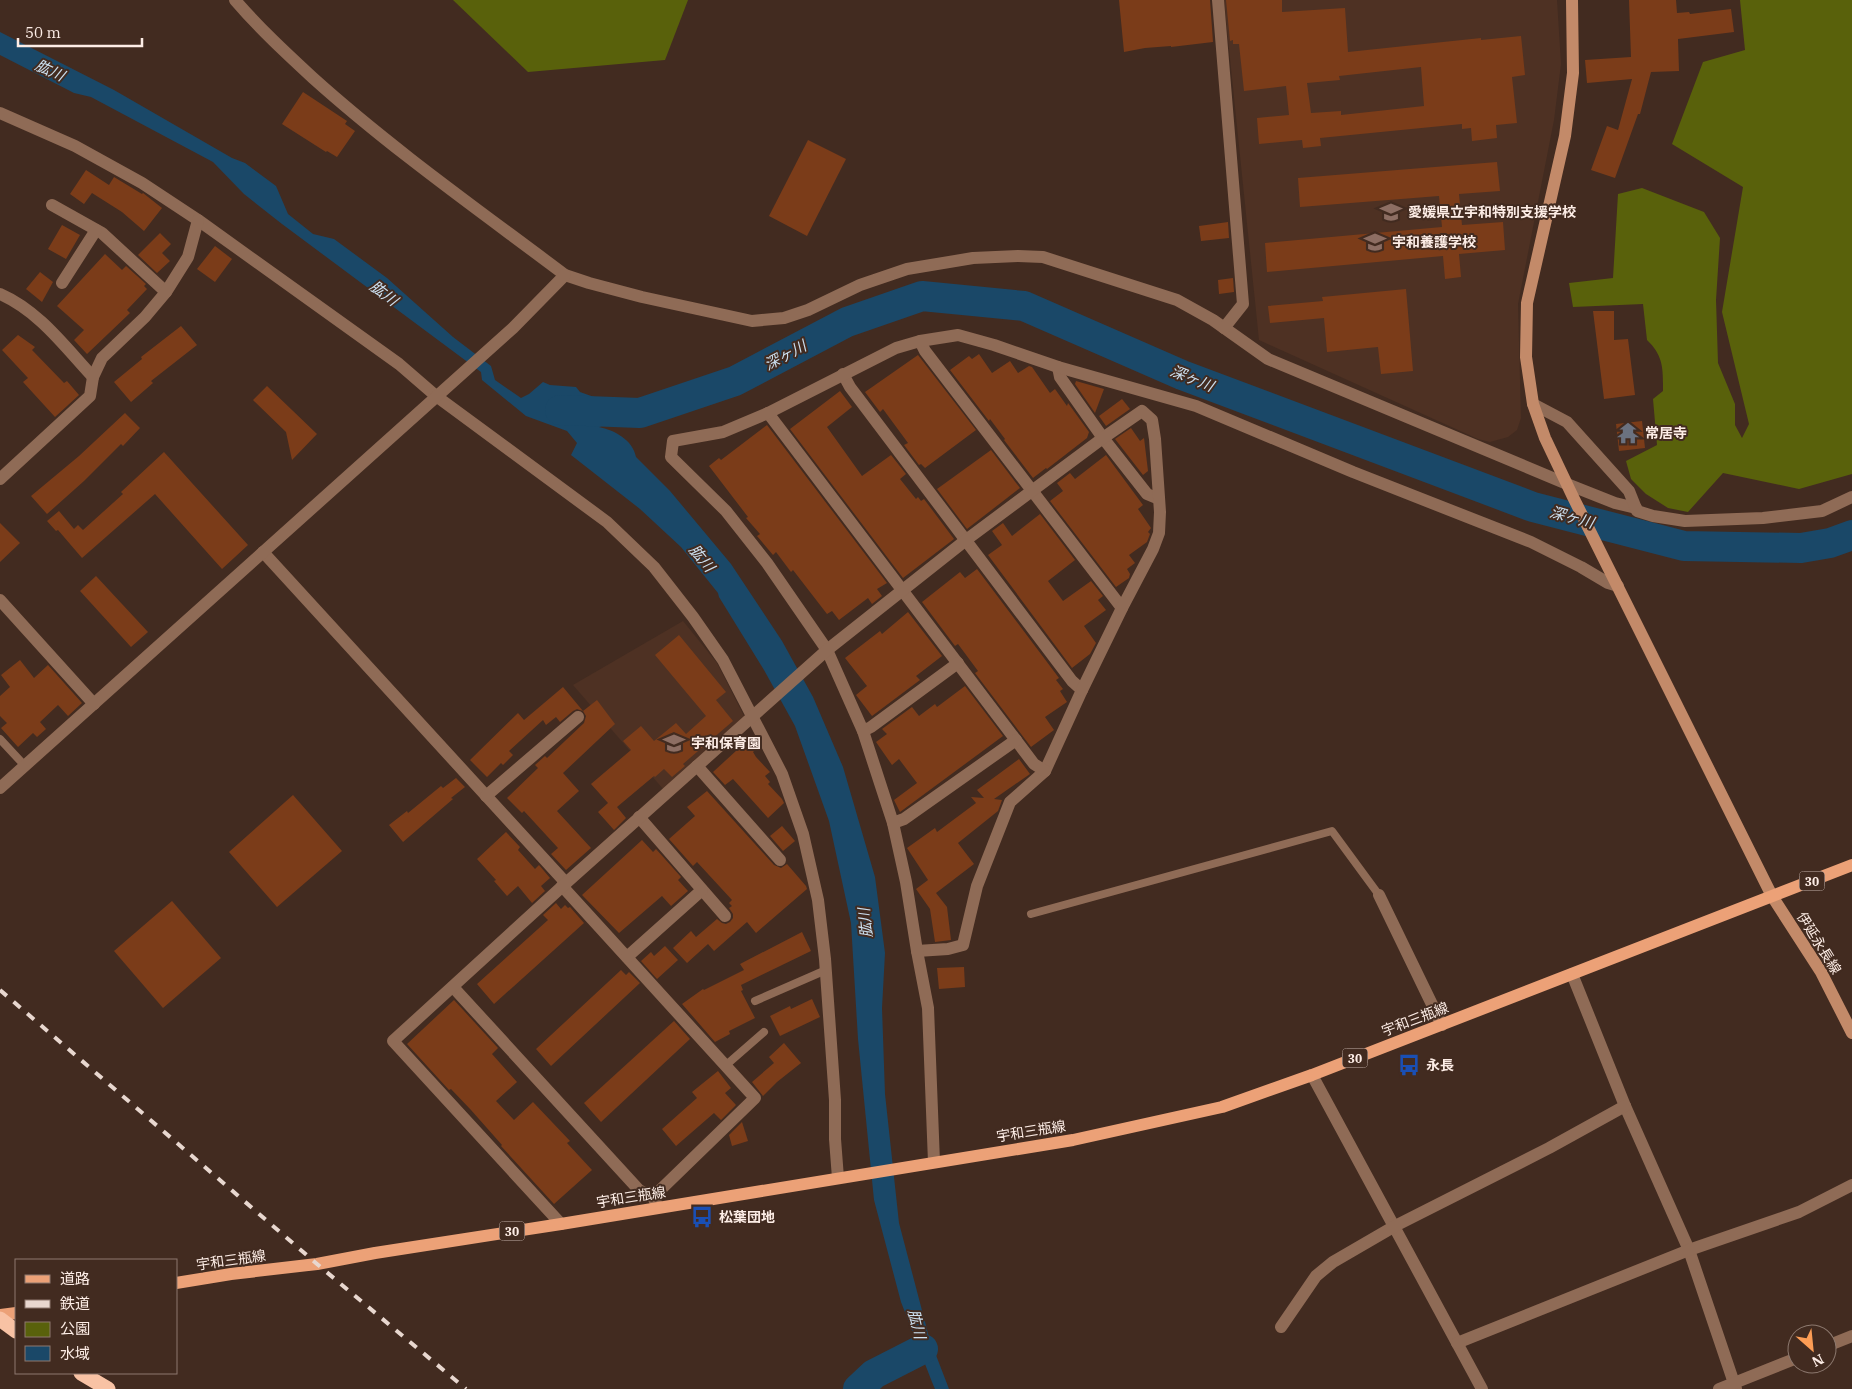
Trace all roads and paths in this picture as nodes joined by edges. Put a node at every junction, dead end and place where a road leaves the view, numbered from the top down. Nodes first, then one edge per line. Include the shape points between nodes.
1 (235, 0) edge
2 (1218, 0) edge
3 (1572, 0) edge
4 (0, 113) edge
5 (52, 204) dead end
6 (198, 220) junction
7 (96, 230) junction
8 (565, 275) junction
9 (62, 283) dead end
10 (166, 292) junction
11 (0, 294) edge
12 (1224, 328) junction
13 (920, 341) junction
14 (1058, 367) junction
15 (843, 374) junction
16 (93, 377) junction
17 (1133, 388) junction
18 (440, 393) junction
19 (1533, 404) junction
20 (1142, 411) junction
21 (768, 413) junction
22 (1103, 438) junction
23 (0, 479) edge
24 (1567, 484) junction
25 (1032, 491) junction
26 (1852, 497) edge
27 (1159, 499) junction
28 (1636, 508) junction
29 (966, 540) junction
30 (264, 552) junction
31 (1618, 586) junction
32 (903, 590) junction
33 (0, 600) edge
34 (1122, 608) junction
35 (827, 650) junction
36 (958, 663) junction
37 (1082, 690) junction
38 (94, 704) junction
39 (755, 715) junction
40 (578, 717) dead end
41 (862, 731) junction
42 (0, 739) edge
43 (1016, 740) junction
44 (25, 766) junction
45 (697, 766) junction
46 (1045, 771) junction
47 (0, 788) edge
48 (486, 796) junction
49 (639, 817) junction
50 (893, 823) junction
51 (780, 860) dead end
52 (1852, 865) edge
53 (564, 884) junction
54 (702, 890) junction
55 (1380, 895) joint
56 (1772, 896) junction
57 (1031, 914) dead end
58 (725, 916) dead end
59 (917, 951) junction
60 (626, 957) junction
61 (826, 970) junction
62 (1572, 974) junction
63 (454, 988) junction
64 (755, 1002) dead end
65 (1442, 1025) junction
66 (764, 1032) dead end
67 (1852, 1033) edge
68 (725, 1066) junction
69 (1312, 1075) junction
70 (1625, 1106) junction
71 (928, 1163) junction
72 (843, 1177) junction
73 (1852, 1185) edge
74 (655, 1202) junction
75 (561, 1224) junction
76 (1395, 1226) junction
77 (1689, 1250) junction
78 (178, 1284) edge
79 (15, 1313) edge
80 (0, 1315) edge
81 (0, 1319) edge
82 (1281, 1327) dead end
83 (15, 1330) edge
84 (1852, 1336) edge
85 (1837, 1342) edge
86 (1457, 1343) junction
87 (1787, 1363) edge
88 (83, 1374) edge
89 (1735, 1386) edge
90 (108, 1389) edge
91 (1482, 1389) edge
92 (1719, 1389) edge

1 - 8 street via 278,46 343,105 408,158
2 - 12 street via 1243,304
3 - 19 street, 伊延永長線 via 1573,73 1565,136 1526,303 1526,357
4 - 6 street via 75,146 142,183
5 - 7 street
6 - 10 street via 188,257
6 - 18 street
7 - 9 street
7 - 10 street
8 - 12 street via 642,297 752,321 784,318 808,310 860,285 907,269 973,258 1044,257 1177,300
8 - 18 street via 513,328
10 - 16 street via 102,358
11 - 16 street via 36,315
12 - 24 street via 1268,359
13 - 14 street via 958,336
13 - 15 street via 896,348
13 - 25 street
14 - 17 street
14 - 22 street via 1060,377
15 - 21 street
15 - 29 street
16 - 23 street via 90,396
17 - 20 street
17 - 31 street via 1196,406 1353,472 1500,528
18 - 30 street
18 - 39 street via 607,522 654,567 723,660
19 - 24 street, 伊延永長線
19 - 28 street via 1567,422 1629,490
20 - 22 street
20 - 27 street via 1152,420
21 - 32 street
21 - 35 street via 723,432 673,440 671,457 726,511 767,562
22 - 25 street
22 - 27 street via 1146,494
24 - 28 street
24 - 31 street, 伊延永長線
25 - 29 street
25 - 34 street
26 - 28 street via 1822,511 1734,519 1684,521 1653,516
27 - 34 street via 1159,533
29 - 32 street
29 - 37 street
30 - 38 street
30 - 48 street
31 - 56 street, 伊延永長線
32 - 35 street
32 - 36 street
33 - 38 street
34 - 37 street
35 - 39 street
35 - 41 street
36 - 41 street
36 - 43 street
37 - 46 street
38 - 44 street
39 - 45 street
39 - 61 street via 782,774 804,834 818,900
40 - 48 street
41 - 50 street
42 - 44 lane
43 - 46 street via 1034,764
43 - 50 street via 904,819
44 - 47 street
45 - 49 street
45 - 51 street
46 - 59 street via 1010,802 977,886 963,945
48 - 53 street
49 - 53 street
49 - 54 street
50 - 59 street
52 - 56 main road, 宇和三瓶線 / 30
53 - 60 street
53 - 63 street
54 - 58 street
54 - 60 street
55 - 57 lane via 1332,831
55 - 65 street
56 - 62 main road, 宇和三瓶線 / 30
56 - 67 street, 伊延永長線 via 1821,972
59 - 71 street via 928,1008
60 - 68 street
61 - 64 lane
61 - 72 street via 835,1100 834,1138
62 - 65 main road, 宇和三瓶線 / 30
62 - 70 street
63 - 74 street via 639,1190
63 - 75 street via 393,1041
65 - 69 main road, 宇和三瓶線 / 30
66 - 68 lane
68 - 74 street via 755,1098
69 - 71 main road, 宇和三瓶線 / 30 via 1222,1107 1073,1140
69 - 76 street
70 - 76 street
70 - 77 street
71 - 72 main road, 宇和三瓶線 / 30
72 - 74 main road, 宇和三瓶線 / 30
73 - 77 street via 1799,1212
74 - 75 main road, 宇和三瓶線 / 30
75 - 78 main road, 宇和三瓶線 / 30
76 - 82 street via 1316,1276
76 - 86 street
77 - 86 street
77 - 89 street
79 - 80 main road
81 - 83 highway
84 - 85 street
86 - 91 street
87 - 89 street
88 - 90 highway
89 - 92 street

